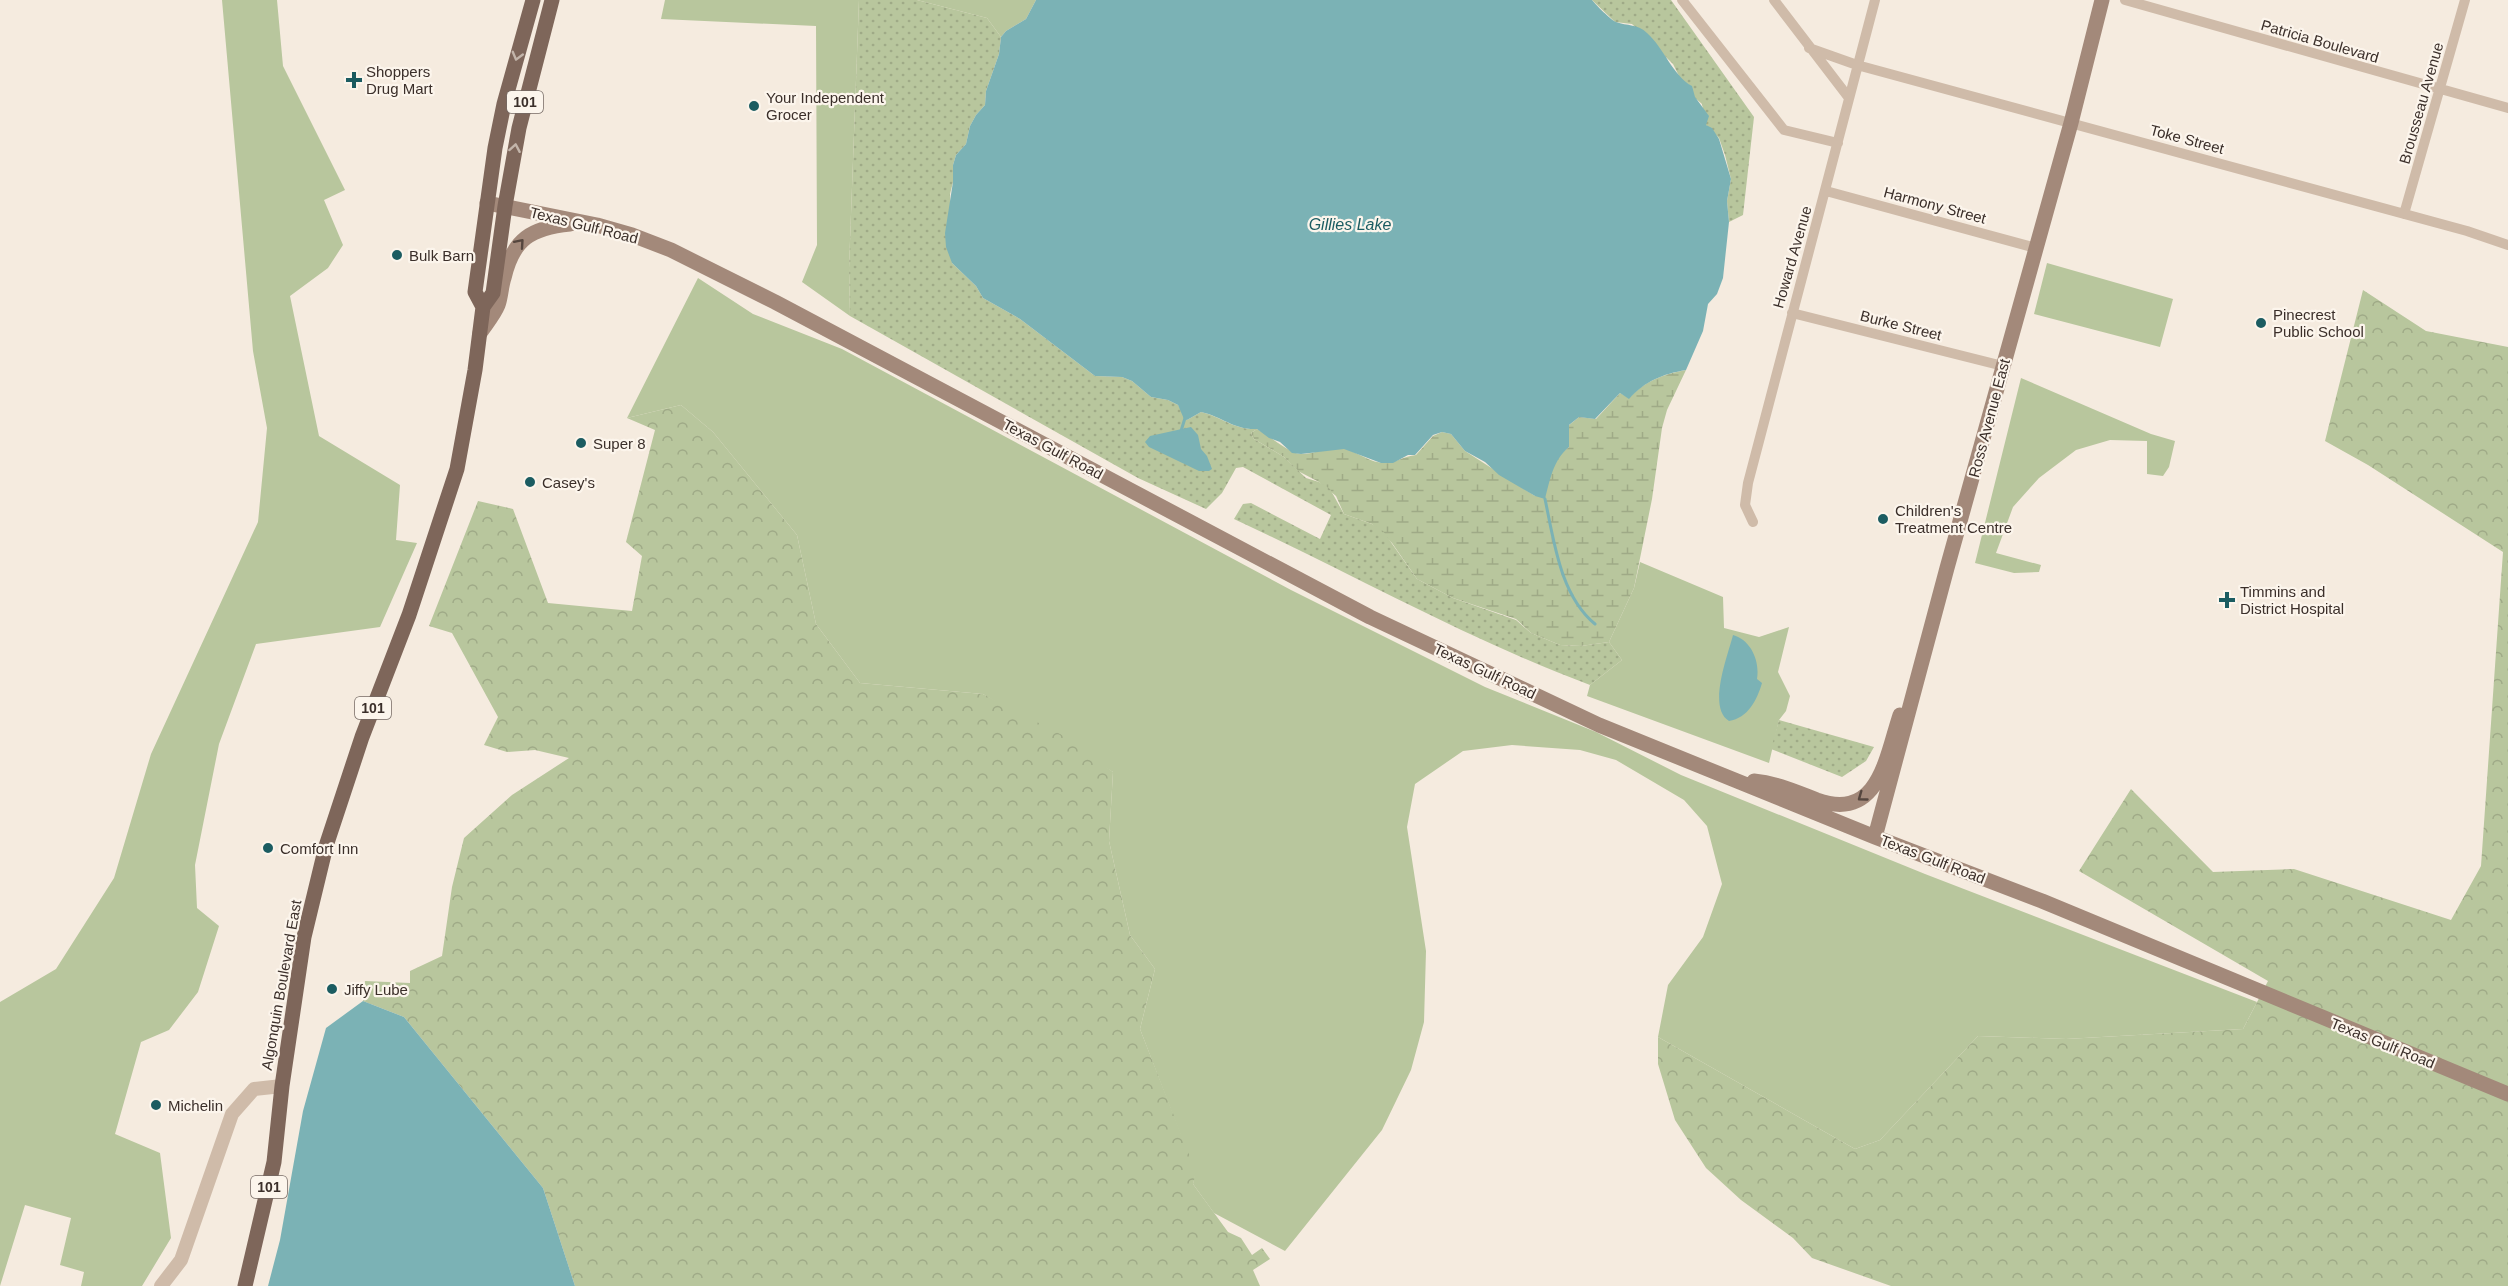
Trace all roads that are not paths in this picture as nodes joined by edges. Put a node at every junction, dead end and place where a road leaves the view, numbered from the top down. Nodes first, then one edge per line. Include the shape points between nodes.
1 (533, 0) edge
2 (552, 0) edge
3 (1682, 0) edge
4 (1774, 0) edge
5 (1875, 0) edge
6 (2102, 0) edge
7 (2125, 0) edge
8 (2465, 0) edge
9 (1809, 48) junction
10 (1857, 65) junction
11 (2440, 90) junction
12 (1849, 98) junction
13 (2508, 108) edge
14 (2071, 123) junction
15 (1838, 143) junction
16 (1826, 190) junction
17 (488, 203) junction
18 (505, 206) junction
19 (2404, 214) junction
20 (579, 221) junction
21 (2508, 245) edge
22 (2036, 248) junction
23 (483, 307) junction
24 (1792, 312) junction
25 (480, 333) junction
26 (2003, 366) junction
27 (1753, 522) dead end
28 (1916, 691) junction
29 (1730, 778) junction
30 (1875, 837) junction
31 (282, 1086) junction
32 (2508, 1094) edge
33 (166, 1284) edge
34 (245, 1286) edge

1 -> 17 main road, Algonquin Boulevard East / 101 via 504,104
18 -> 2 main road, Algonquin Boulevard East / 101 via 519,128
3 - 15 street via 1784,130
4 - 9 street
5 - 10 street, Howard Avenue
6 - 14 main road, Ross Avenue East
7 - 11 street, Patricia Boulevard
8 - 11 street, Brousseau Avenue
9 - 10 street, Toke Street
9 - 12 street
10 - 12 street, Howard Avenue
10 - 14 street, Toke Street
11 - 13 street, Patricia Boulevard
11 - 19 street, Brousseau Avenue
12 - 15 street, Howard Avenue
14 - 19 street, Toke Street
14 - 22 main road, Ross Avenue East
15 - 16 street, Howard Avenue
16 - 22 street, Harmony Street
16 - 24 street, Howard Avenue
17 - 18 main road, Texas Gulf Road
17 - 23 main road, Algonquin Boulevard East / 101 via 475,292
18 - 20 main road, Texas Gulf Road
18 - 23 main road, Algonquin Boulevard East / 101 via 493,293
19 - 21 street, Toke Street
25 -> 20 main road via 498,305 509,257 517,246 538,230
20 - 29 main road, Texas Gulf Road via 671,250 1370,617 1599,725
22 - 26 main road, Ross Avenue East
23 - 25 main road, Algonquin Boulevard East / 101
24 - 26 street, Burke Street
24 - 27 street, Howard Avenue via 1748,483 1745,505
25 - 31 main road, Algonquin Boulevard East / 101 via 457,469 326,846 304,937
26 - 28 main road, Ross Avenue East
28 -> 29 main road via 1900,714 1878,780 1867,795 1853,803 1832,804 1766,782
28 - 30 main road, Ross Avenue East
29 - 30 main road, Texas Gulf Road
30 - 32 main road, Texas Gulf Road via 2042,901
31 - 33 street, Algonquin Boulevard East via 254,1089 232,1114 181,1260
31 - 34 main road, 101 via 274,1162

